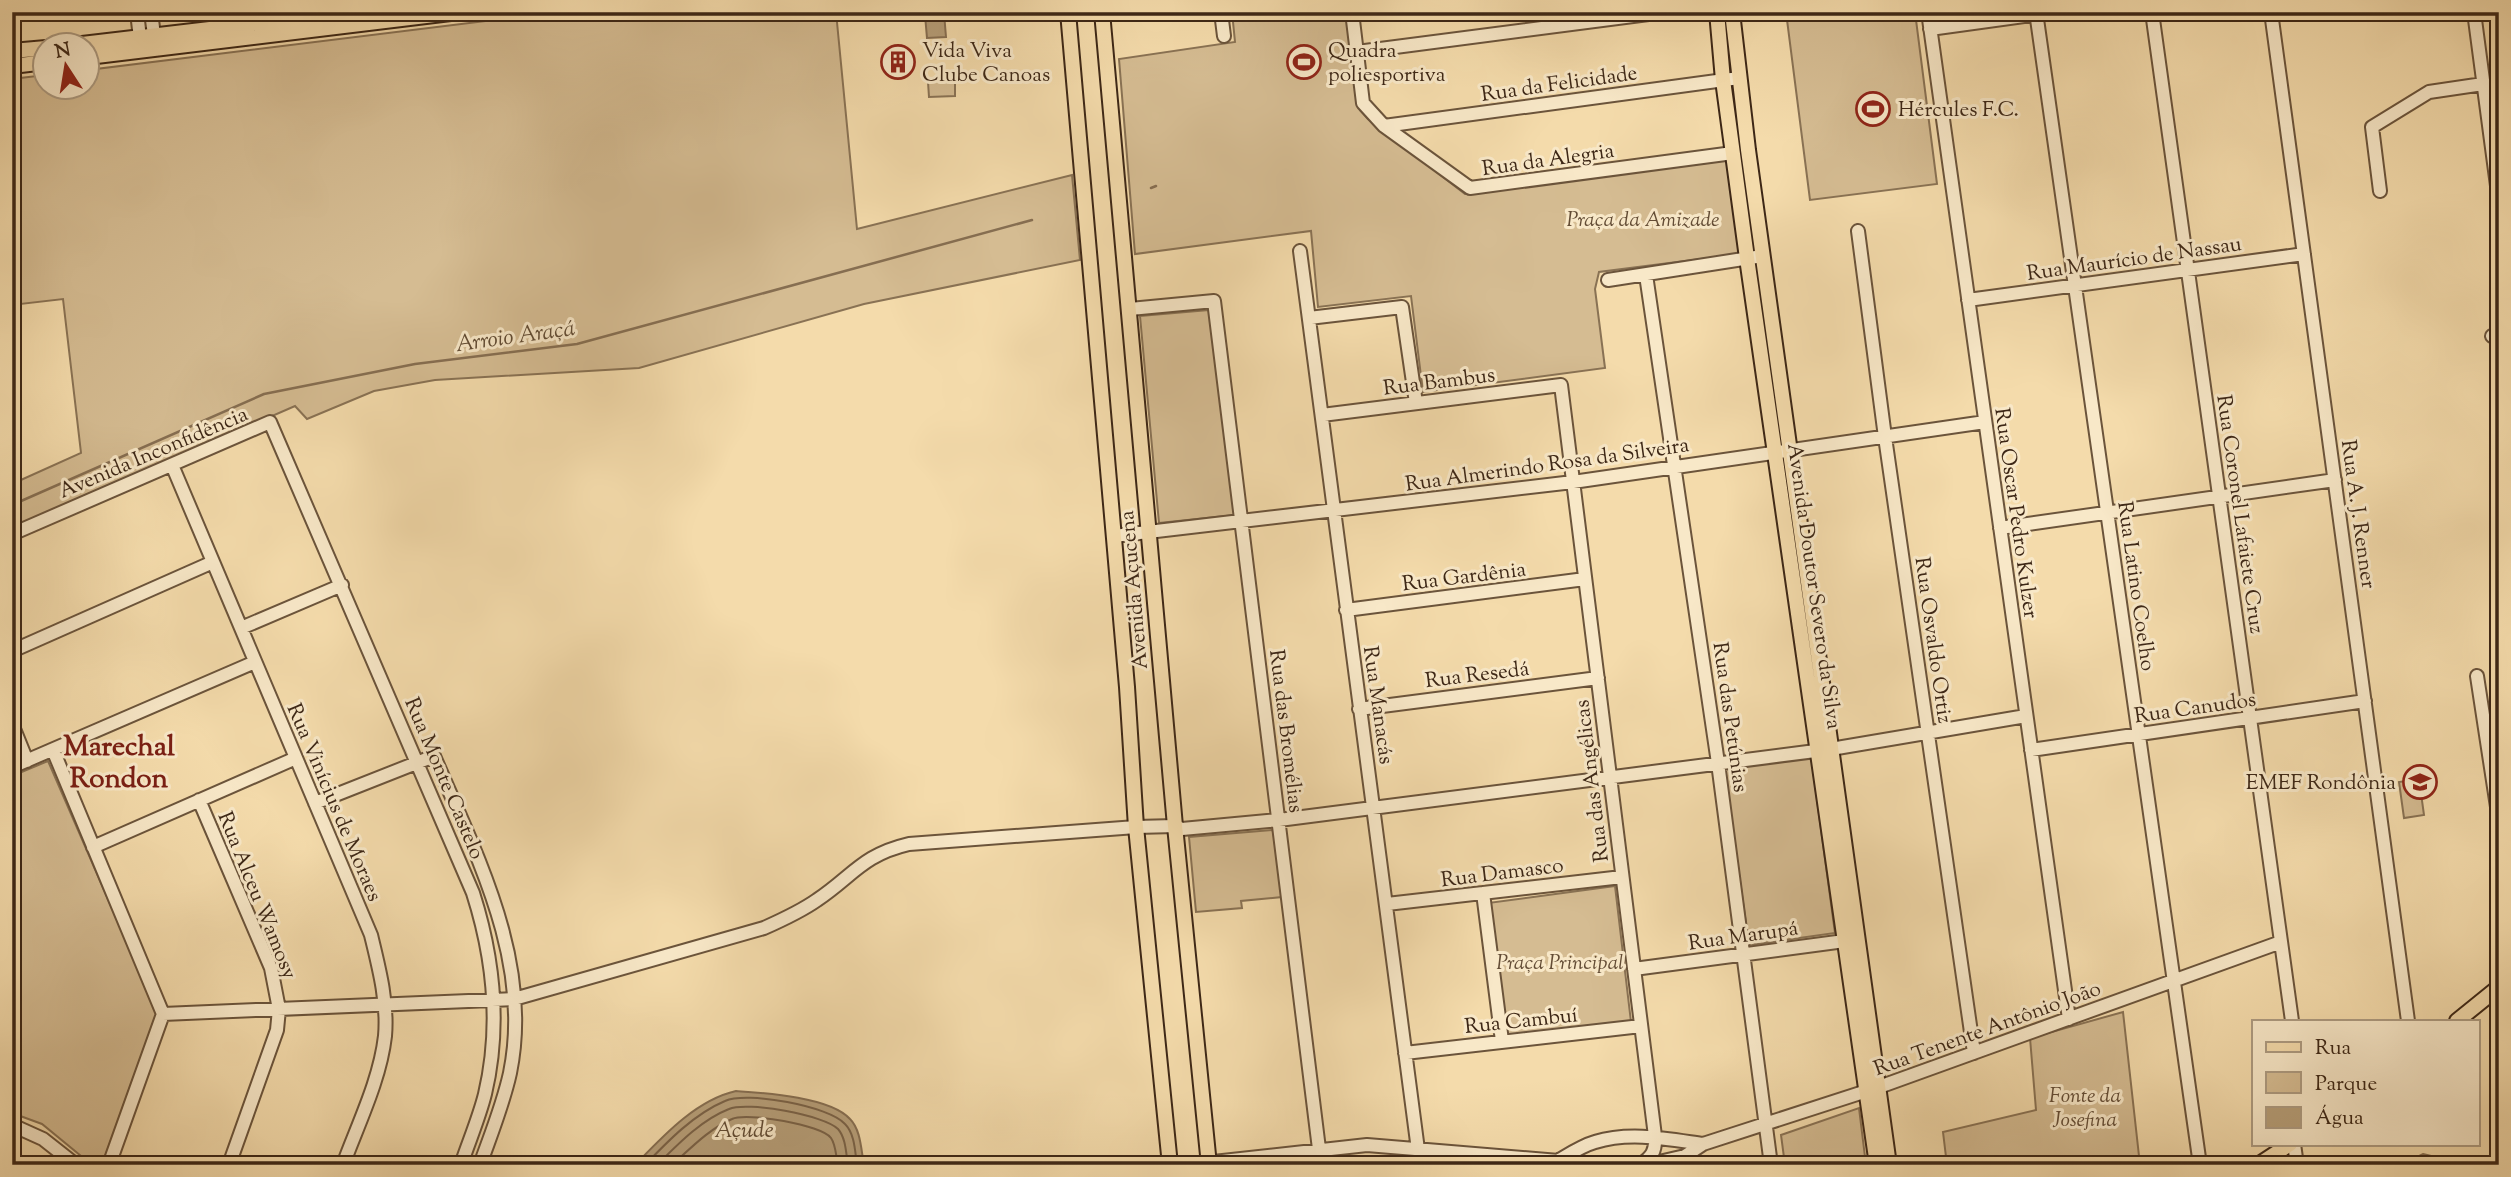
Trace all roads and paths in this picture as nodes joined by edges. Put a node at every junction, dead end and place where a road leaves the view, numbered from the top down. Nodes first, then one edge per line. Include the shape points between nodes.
1 (137, 12) edge
2 (151, 12) edge
3 (353, 12) edge
4 (459, 12) edge
5 (1068, 12) edge
6 (1102, 12) edge
7 (1221, 12) edge
8 (1352, 12) edge
9 (1664, 12) edge
10 (1717, 12) edge
11 (1732, 12) edge
12 (1928, 12) edge
13 (2054, 12) edge
14 (2152, 12) edge
15 (2272, 12) edge
16 (2474, 12) edge
17 (2036, 13) edge
18 (1930, 29) junction
19 (1224, 36) dead end
20 (148, 43) junction
21 (102, 45) edge
22 (32, 49) edge
23 (12, 51) edge
24 (1357, 52) junction
25 (102, 54) edge
26 (32, 64) edge
27 (12, 66) edge
28 (1740, 78) junction
29 (1723, 80) junction
30 (2483, 84) junction
31 (1384, 126) junction
32 (1733, 153) junction
33 (2498, 185) edge
34 (2380, 191) dead end
35 (2499, 201) edge
36 (1858, 231) dead end
37 (1300, 251) dead end
38 (2304, 254) junction
39 (1763, 256) junction
40 (1747, 258) junction
41 (2188, 270) junction
42 (1646, 275) junction
43 (1608, 281) dead end
44 (2075, 286) junction
45 (1968, 300) junction
46 (1130, 309) junction
47 (1309, 318) junction
48 (1562, 385) joint
49 (1416, 403) junction
50 (1322, 415) junction
51 (270, 422) joint
52 (1984, 422) junction
53 (1885, 437) junction
54 (1782, 451) junction
55 (172, 465) junction
56 (1675, 467) junction
57 (2335, 480) junction
58 (1573, 482) junction
59 (2219, 496) junction
60 (1335, 511) junction
61 (2107, 513) junction
62 (1240, 523) junction
63 (2000, 528) junction
64 (1149, 532) junction
65 (12, 534) edge
66 (1114, 536) junction
67 (213, 562) junction
68 (1586, 579) junction
69 (342, 586) junction
70 (1346, 610) junction
71 (241, 628) junction
72 (12, 650) edge
73 (255, 662) junction
74 (2477, 676) dead end
75 (1598, 678) junction
76 (2365, 701) junction
77 (1359, 709) junction
78 (2026, 716) junction
79 (2250, 718) junction
80 (12, 724) edge
81 (1928, 732) junction
82 (2138, 734) junction
83 (53, 750) junction
84 (1824, 750) junction
85 (2031, 750) junction
86 (296, 758) junction
87 (27, 761) junction
88 (417, 762) junction
89 (1718, 763) junction
90 (12, 767) edge
91 (1611, 777) junction
92 (199, 800) junction
93 (315, 803) junction
94 (1373, 807) junction
95 (1279, 820) junction
96 (2499, 820) edge
97 (1175, 826) junction
98 (1136, 827) junction
99 (93, 847) junction
100 (1622, 877) junction
101 (1483, 893) junction
102 (1387, 904) junction
103 (1851, 940) junction
104 (2281, 942) junction
105 (1743, 955) junction
106 (1634, 969) junction
107 (2174, 981) junction
108 (2499, 987) edge
109 (514, 999) junction
110 (494, 1000) junction
111 (385, 1004) junction
112 (279, 1009) junction
113 (163, 1014) junction
114 (2068, 1019) junction
115 (2292, 1020) edge
116 (2408, 1020) edge
117 (2457, 1020) edge
118 (1641, 1026) junction
119 (1502, 1041) junction
120 (1405, 1053) junction
121 (1974, 1053) junction
122 (1873, 1089) junction
123 (12, 1125) edge
124 (1765, 1126) junction
125 (1655, 1136) junction
126 (1600, 1141) junction
127 (1703, 1144) junction
128 (2289, 1146) edge
129 (2292, 1146) edge
130 (1417, 1148) junction
131 (1319, 1150) junction
132 (1686, 1161) edge
133 (1556, 1162) junction
134 (71, 1163) edge
135 (1209, 1163) edge
136 (109, 1165) edge
137 (229, 1165) edge
138 (343, 1165) edge
139 (461, 1165) edge
140 (480, 1165) edge
141 (1170, 1165) edge
142 (1186, 1165) edge
143 (1321, 1165) edge
144 (1420, 1165) edge
145 (1584, 1165) edge
146 (1603, 1165) edge
147 (1640, 1165) edge
148 (1646, 1165) edge
149 (1771, 1165) edge
150 (1877, 1165) edge
151 (1889, 1165) edge
152 (2200, 1165) edge
153 (2258, 1165) edge
154 (2297, 1165) edge

1 - 20 street
2 - 20 street
3 - 20 main road
4 - 20 main road
5 - 66 main road, Avenida Açucena
6 - 46 main road, Avenida Açucena
7 - 19 street
8 - 24 street, Rua da Alegria
9 - 24 street
10 - 29 main road, Avenida Doutor Severo da Silva
11 - 28 main road, Avenida Doutor Severo da Silva
12 - 18 street, Rua Oscar Pedro Kulzer
13 - 17 street
14 - 41 street, Rua Coronel Lafaiete Cruz
15 - 38 street, Rua A. J. Renner
16 - 30 street
17 - 18 street
17 - 44 street, Rua Latino Coelho
18 - 45 street, Rua Oscar Pedro Kulzer
20 - 21 main road
20 - 25 main road
22 - 23 main road
24 - 31 street, Rua da Alegria via 1363,103
26 - 27 main road
28 - 29 street, Rua da Felicidade
28 - 39 main road, Avenida Doutor Severo da Silva
29 - 31 street, Rua da Felicidade
29 - 32 main road, Avenida Doutor Severo da Silva
30 - 33 street
30 - 34 street via 2429,92 2372,127
31 - 32 street, Rua da Alegria via 1470,188
32 - 40 main road, Avenida Doutor Severo da Silva
33 - 35 street
36 - 53 street, Rua Osvaldo Ortiz
37 - 47 street, Rua Manacás
38 - 41 street, Rua Maurício de Nassau
38 - 57 street, Rua A. J. Renner
39 - 40 street
39 - 54 main road, Avenida Doutor Severo da Silva
40 - 42 street
40 - 54 main road, Avenida Doutor Severo da Silva
41 - 44 street, Rua Maurício de Nassau
41 - 59 street, Rua Coronel Lafaiete Cruz
42 - 43 street
42 - 56 street, Rua das Petúnias
44 - 45 street, Rua Maurício de Nassau
44 - 61 street, Rua Latino Coelho
45 - 52 street, Rua Oscar Pedro Kulzer
46 - 62 street, Rua das Bromélias via 1213,301
46 - 64 main road, Avenida Açucena
47 - 49 street via 1402,307
47 - 50 street, Rua Manacás
48 - 49 street, Rua Bambus
48 - 58 street, Rua das Angélicas
49 - 50 street, Rua Bambus
50 - 60 street, Rua Manacás
51 - 55 street, Avenida Inconfidência
51 - 69 street, Rua Monte Castelo
52 - 53 street, Rua Almerindo Rosa da Silveira
52 - 63 street, Rua Oscar Pedro Kulzer
53 - 54 street, Rua Almerindo Rosa da Silveira
53 - 81 street, Rua Osvaldo Ortiz
54 - 56 street, Rua Almerindo Rosa da Silveira
54 - 84 main road, Avenida Doutor Severo da Silva
55 - 65 street, Avenida Inconfidência
55 - 67 street, Rua Vinícius de Moraes
56 - 58 street, Rua Almerindo Rosa da Silveira
56 - 89 street, Rua das Petúnias
57 - 59 street
57 - 76 street, Rua A. J. Renner
58 - 60 street, Rua Almerindo Rosa da Silveira
58 - 68 street, Rua das Angélicas
59 - 61 street
59 - 79 street, Rua Coronel Lafaiete Cruz
60 - 62 street, Rua Almerindo Rosa da Silveira
60 - 70 street, Rua Manacás
61 - 63 street
61 - 82 street, Rua Latino Coelho
62 - 64 street, Rua Almerindo Rosa da Silveira
62 - 95 street, Rua das Bromélias
63 - 78 street, Rua Oscar Pedro Kulzer
64 - 66 street, Rua Almerindo Rosa da Silveira
64 - 97 main road, Avenida Açucena
66 - 98 main road, Avenida Açucena
67 - 71 street, Rua Vinícius de Moraes
67 - 72 street
68 - 70 street, Rua Gardênia
68 - 75 street, Rua das Angélicas
69 - 71 street
69 - 88 street, Rua Monte Castelo
70 - 77 street, Rua Manacás
71 - 73 street, Rua Vinícius de Moraes
73 - 83 street
73 - 86 street, Rua Vinícius de Moraes
74 - 96 street
75 - 77 street, Rua Resedá
75 - 91 street, Rua das Angélicas
76 - 79 street, Rua Canudos
76 - 116 street, Rua A. J. Renner
77 - 94 street, Rua Manacás
78 - 81 street
78 - 85 street, Rua Oscar Pedro Kulzer
79 - 82 street, Rua Canudos
79 - 104 street, Rua Coronel Lafaiete Cruz
80 - 87 street
81 - 84 street
81 - 121 street, Rua Osvaldo Ortiz
82 - 85 street, Rua Canudos
82 - 107 street, Rua Latino Coelho
83 - 87 street
83 - 99 street
84 - 89 street
84 - 103 main road, Avenida Doutor Severo da Silva
85 - 114 street, Rua Oscar Pedro Kulzer
86 - 92 street
86 - 93 street, Rua Vinícius de Moraes
87 - 90 street
88 - 93 street
88 - 109 street, Rua Monte Castelo via 434,756 489,886 509,957
88 - 110 street, Rua Monte Castelo via 484,926
89 - 91 street
89 - 105 street, Rua das Petúnias
91 - 94 street
91 - 100 street, Rua das Angélicas
92 - 99 street
92 - 112 street, Rua Alceu Wamosy via 271,968
93 - 111 street, Rua Vinícius de Moraes via 371,935
94 - 95 street
94 - 102 street, Rua Manacás
95 - 97 street
95 - 131 street, Rua das Bromélias
97 - 98 street
97 - 135 main road, Avenida Açucena
98 - 109 street via 895,848 873,856 819,899 764,928
98 - 141 main road, Avenida Açucena
99 - 113 street
100 - 101 street, Rua Damasco
100 - 106 street, Rua das Angélicas
101 - 102 street, Rua Damasco
101 - 119 street
102 - 120 street, Rua Manacás
103 - 105 street, Rua Marupá
103 - 122 main road, Avenida Doutor Severo da Silva
104 - 107 street, Rua Tenente Antônio João
104 - 115 street, Rua Coronel Lafaiete Cruz
105 - 106 street, Rua Marupá
105 - 124 street, Rua das Petúnias
106 - 118 street, Rua das Angélicas
107 - 114 street, Rua Tenente Antônio João
107 - 152 street, Rua Latino Coelho
108 - 117 main road
109 - 110 street
109 - 140 street, Rua Monte Castelo via 510,1071
110 - 111 street
110 - 139 street, Rua Monte Castelo via 492,1063
111 - 112 street
111 - 138 street, Rua Vinícius de Moraes via 378,1069
112 - 113 street
112 - 137 street, Rua Alceu Wamosy via 277,1031
113 - 136 street
114 - 121 street, Rua Tenente Antônio João
118 - 119 street, Rua Cambuí
118 - 125 street, Rua das Angélicas
119 - 120 street, Rua Cambuí
120 - 130 street, Rua Manacás
121 - 122 street, Rua Tenente Antônio João
122 - 124 street, Rua Tenente Antônio João
122 - 150 main road, Avenida Doutor Severo da Silva
122 - 151 main road, Avenida Doutor Severo da Silva
123 - 134 street via 43,1139
124 - 127 street, Rua Tenente Antônio João
124 - 149 street, Rua das Petúnias
125 - 126 street, Rua Tenente Antônio João
125 - 127 street, Rua Tenente Antônio João
125 - 147 street via 1651,1157
126 - 133 street, Rua Tenente Antônio João
126 - 145 street
126 - 146 street
127 - 132 street, Rua Tenente Antônio João
128 - 153 main road
129 - 154 street
130 - 131 street via 1367,1144
130 - 133 street
130 - 144 street, Rua Manacás
131 - 135 street
131 - 143 street, Rua das Bromélias
132 - 148 street, Rua Tenente Antônio João
133 - 145 street
135 - 142 street
145 - 146 street

